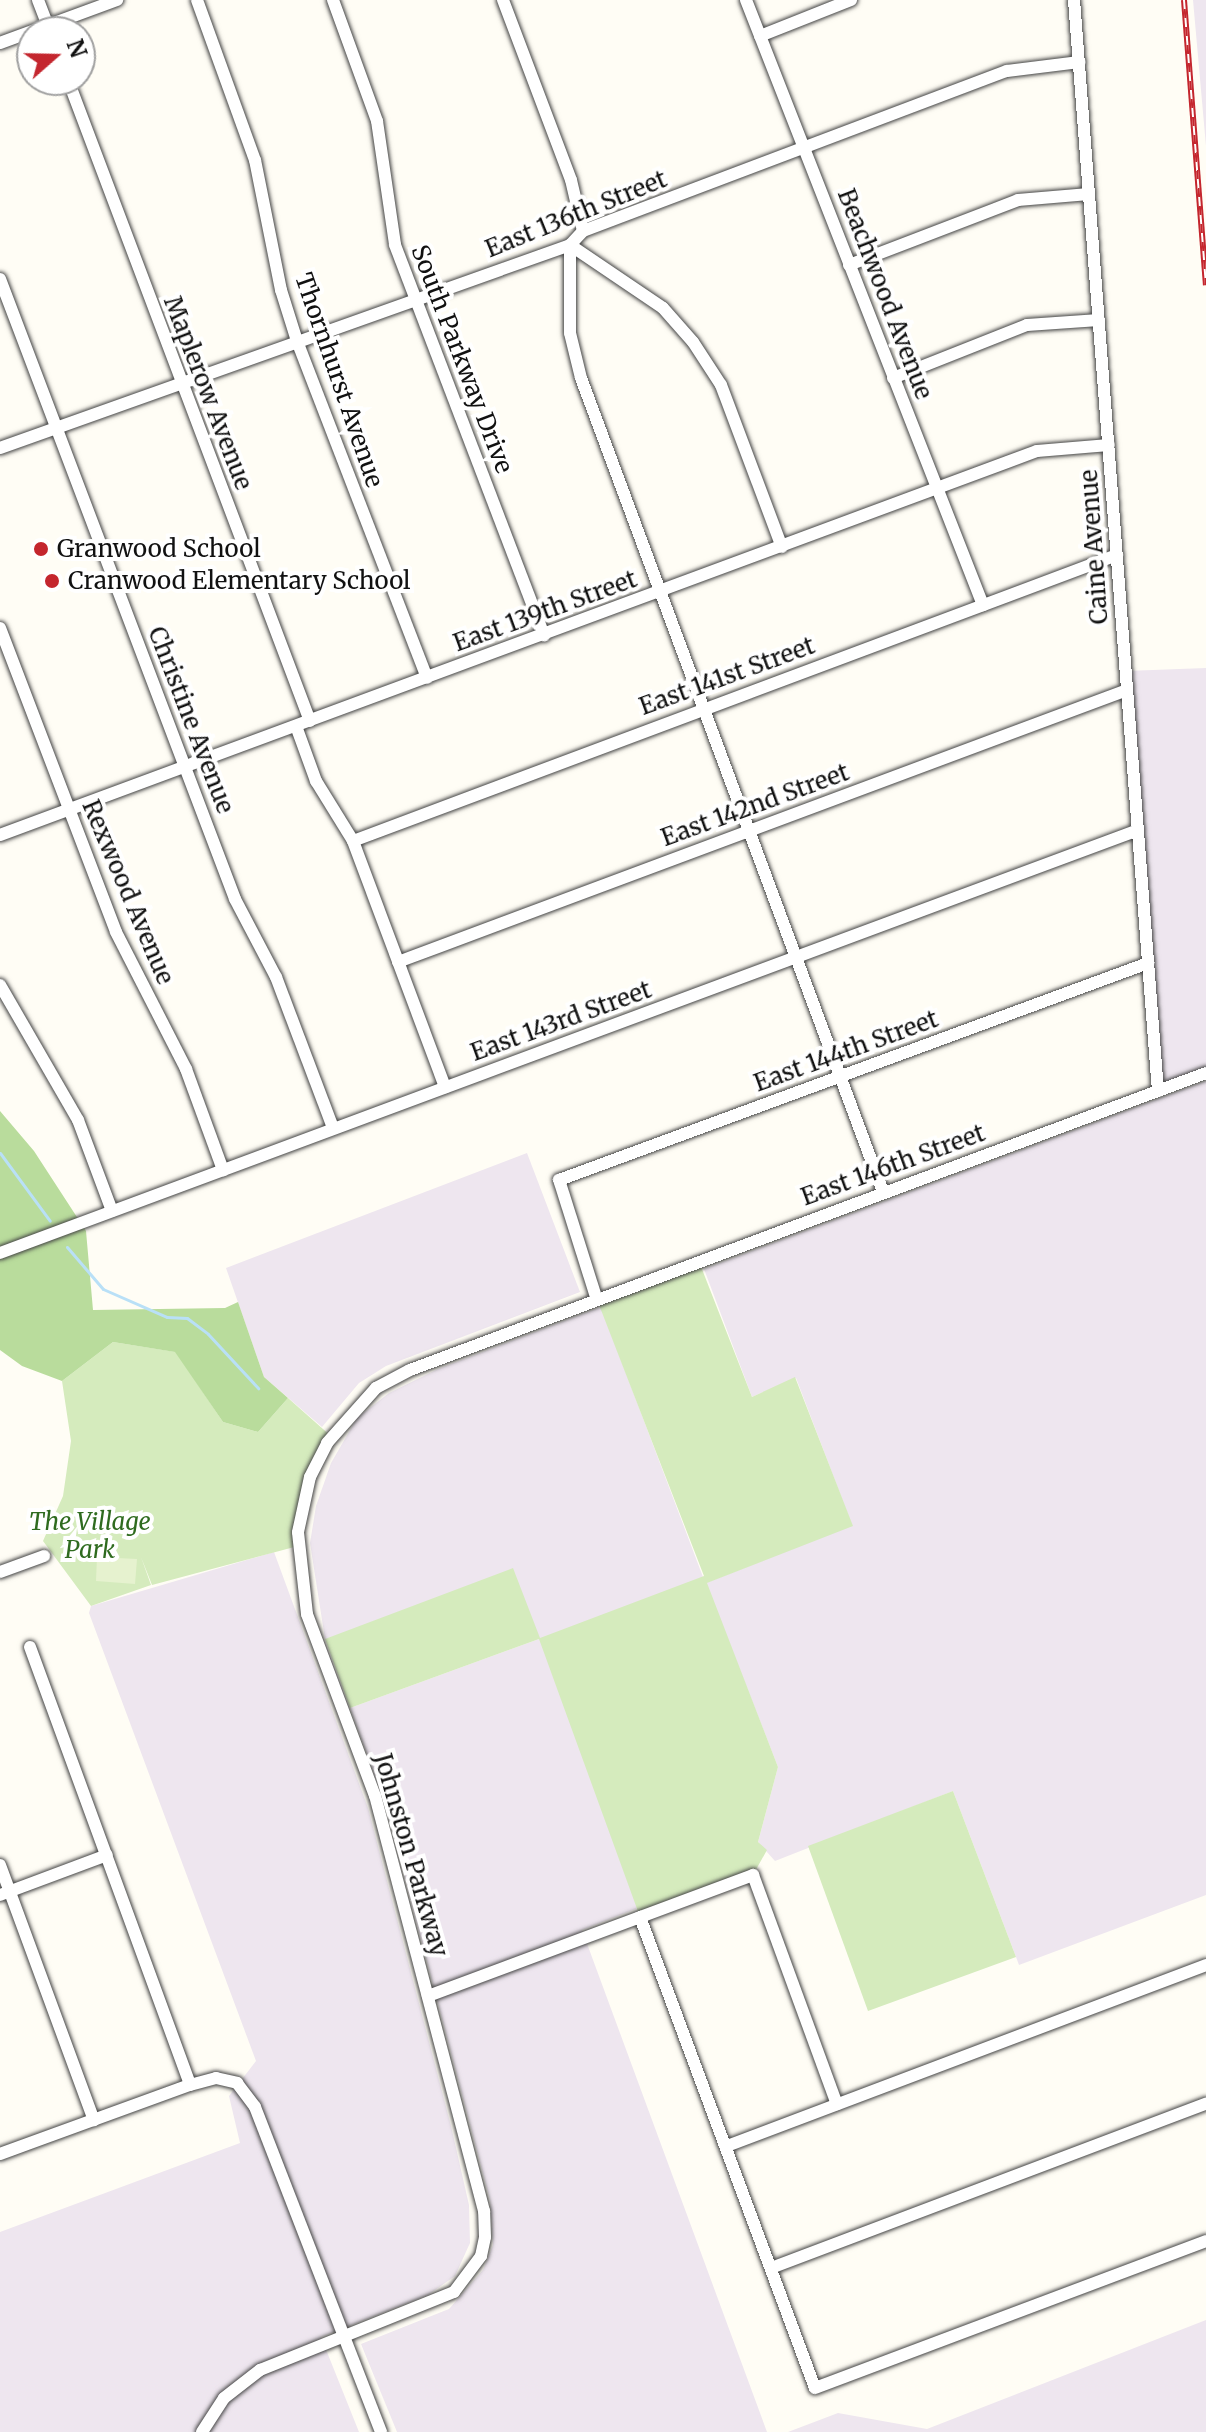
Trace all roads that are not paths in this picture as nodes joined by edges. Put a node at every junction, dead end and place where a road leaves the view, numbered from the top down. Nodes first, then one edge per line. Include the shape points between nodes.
1 (117, 0) edge
2 (197, 0) edge
3 (333, 0) edge
4 (503, 0) edge
5 (746, 0) edge
6 (851, 0) edge
7 (1074, 0) edge
8 (79, 16) edge
9 (760, 36) junction
10 (1079, 62) junction
11 (74, 96) edge
12 (805, 150) junction
13 (1089, 194) junction
14 (583, 231) junction
15 (570, 245) junction
16 (849, 265) junction
17 (0, 279) edge
18 (414, 298) junction
19 (1099, 320) junction
20 (297, 341) junction
21 (893, 378) junction
22 (180, 382) junction
23 (54, 428) junction
24 (1109, 445) junction
25 (0, 448) edge
26 (937, 489) junction
27 (782, 547) junction
28 (1117, 555) junction
29 (663, 591) junction
30 (983, 605) junction
31 (0, 628) edge
32 (544, 636) junction
33 (427, 678) junction
34 (1127, 690) junction
35 (704, 708) junction
36 (310, 721) junction
37 (296, 726) junction
38 (187, 767) junction
39 (70, 810) junction
40 (750, 830) junction
41 (1138, 830) junction
42 (0, 835) edge
43 (353, 841) junction
44 (796, 957) junction
45 (398, 962) junction
46 (1148, 963) junction
47 (0, 985) edge
48 (1206, 1073) edge
49 (840, 1076) junction
50 (445, 1087) junction
51 (1158, 1091) junction
52 (333, 1128) junction
53 (223, 1170) junction
54 (883, 1192) junction
55 (112, 1211) junction
56 (0, 1253) edge
57 (596, 1297) junction
58 (44, 1556) dead end
59 (0, 1572) edge
60 (30, 1647) dead end
61 (107, 1855) junction
62 (0, 1865) edge
63 (5, 1893) edge
64 (640, 1917) junction
65 (1206, 1965) edge
66 (428, 1996) junction
67 (190, 2085) junction
68 (837, 2104) junction
69 (1206, 2104) edge
70 (94, 2120) junction
71 (727, 2146) junction
72 (0, 2154) edge
73 (1206, 2241) edge
74 (771, 2268) junction
75 (344, 2336) junction
76 (202, 2432) edge
77 (381, 2432) edge

1 - 8 street
2 - 20 street, Thornhurst Avenue via 255,160 281,290
3 - 18 street, South Parkway Drive via 377,121 395,245
4 - 14 street via 571,180
5 - 9 street, Beachwood Avenue
6 - 9 street
7 - 10 street, Caine Avenue
9 - 12 street, Beachwood Avenue
10 - 12 street, East 136th Street via 1007,71
10 - 13 street, Caine Avenue
11 - 22 street, Maplerow Avenue
12 - 14 street, East 136th Street
12 - 16 street, Beachwood Avenue
13 - 16 street via 1018,200
13 - 19 street, Caine Avenue
14 - 15 street, East 136th Street
15 - 18 street, East 136th Street
15 - 27 street via 663,308 693,342 721,385
15 - 29 street via 570,333 581,378
16 - 21 street, Beachwood Avenue
17 - 23 street, Christine Avenue
18 - 20 street, East 136th Street
18 - 32 street, South Parkway Drive
19 - 21 street via 1027,325
19 - 24 street, Caine Avenue
20 - 22 street, East 136th Street
20 - 33 street, Thornhurst Avenue
21 - 26 street, Beachwood Avenue
22 - 23 street, East 136th Street
22 - 36 street, Maplerow Avenue
23 - 25 street, East 136th Street
23 - 38 street, Christine Avenue
24 - 26 street, East 139th Street via 1037,451
24 - 28 street, Caine Avenue
26 - 27 street, East 139th Street
26 - 30 street, Beachwood Avenue
27 - 29 street, East 139th Street
28 - 30 street, East 141st Street
28 - 34 street, Caine Avenue
29 - 32 street, East 139th Street
29 - 35 street
30 - 35 street, East 141st Street
31 - 39 street, Rexwood Avenue
32 - 33 street, East 139th Street
33 - 36 street, East 139th Street
34 - 40 street, East 142nd Street
34 - 41 street, Caine Avenue
35 - 40 street
35 - 43 street, East 141st Street
36 - 37 street, East 139th Street
37 - 38 street, East 139th Street
37 - 43 street via 316,781
38 - 39 street, East 139th Street
38 - 52 street, Christine Avenue via 235,899 280,987
39 - 42 street, East 139th Street
39 - 53 street, Rexwood Avenue via 116,932 186,1069
40 - 44 street
40 - 45 street, East 142nd Street
41 - 44 street, East 143rd Street
41 - 46 street, Caine Avenue
43 - 45 street
44 - 49 street
44 - 50 street, East 143rd Street
45 - 50 street
46 - 49 street, East 144th Street
46 - 51 street, Caine Avenue
47 - 55 street via 71,1105
48 - 51 street, East 146th Street
49 - 54 street
49 - 57 street, East 144th Street via 559,1180
50 - 52 street, East 143rd Street
51 - 54 street, East 146th Street
52 - 53 street, East 143rd Street
53 - 55 street, East 143rd Street
54 - 57 street, East 146th Street
55 - 56 street, East 143rd Street
57 - 66 street, Johnston Parkway via 376,1388 327,1443 301,1509 299,1569 307,1614 375,1796
58 - 59 street
60 - 61 street
61 - 63 street
61 - 67 street
62 - 63 street
63 - 70 street
64 - 66 street
64 - 68 street via 753,1875
64 - 71 street
65 - 68 street
66 - 75 street, Johnston Parkway via 484,2211 481,2256 454,2292 437,2302
67 - 70 street
67 - 75 street via 216,2078 237,2083 255,2107
68 - 71 street
69 - 74 street
70 - 72 street
71 - 74 street
73 - 74 street via 815,2388
75 - 76 street, Johnston Parkway via 242,2382
75 - 77 street

